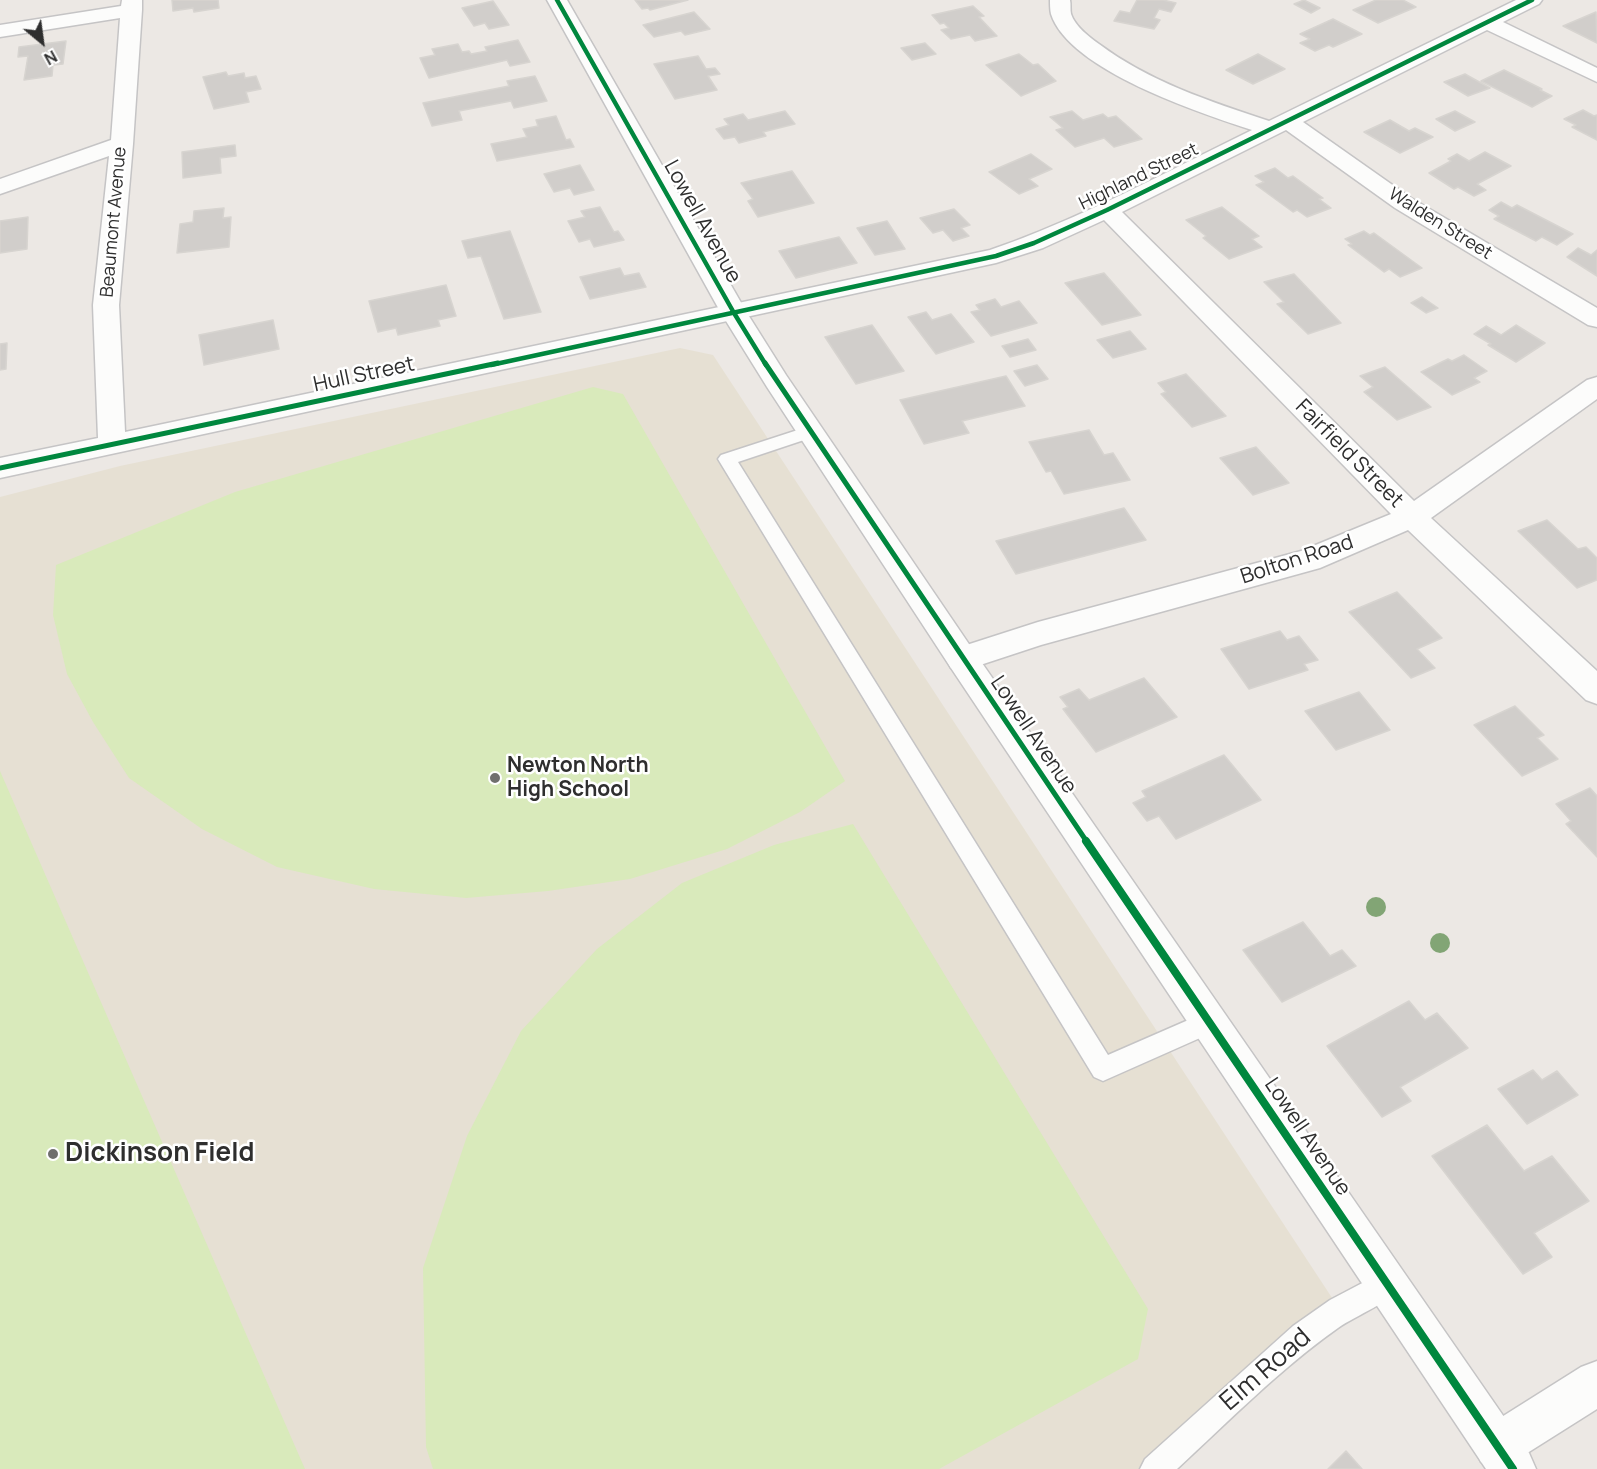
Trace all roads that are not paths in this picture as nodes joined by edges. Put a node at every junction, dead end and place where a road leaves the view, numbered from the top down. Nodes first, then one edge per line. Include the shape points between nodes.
1 (557, 0) edge
2 (1060, 0) edge
3 (1532, 0) edge
4 (132, 5) edge
5 (1486, 22) junction
6 (0, 31) edge
7 (1597, 76) edge
8 (1280, 125) junction
9 (122, 144) junction
10 (0, 187) edge
11 (1107, 210) junction
12 (734, 313) junction
13 (1597, 319) edge
14 (1597, 386) edge
15 (810, 432) junction
16 (112, 445) junction
17 (0, 468) edge
18 (1412, 518) junction
19 (962, 659) junction
20 (1597, 691) edge
21 (1209, 1022) junction
22 (1387, 1284) junction
23 (1597, 1383) edge
24 (1505, 1457) edge
25 (1155, 1469) edge

1 - 12 street, Lowell Avenue
2 - 8 street, Walden Street via 1062,19 1074,34 1093,51 1150,85 1174,96
3 - 5 street, Highland Street
4 - 6 street
4 - 9 street, Beaumont Avenue
5 - 7 street
5 - 8 street, Highland Street
8 - 11 street, Highland Street
8 - 13 street, Walden Street
9 - 10 street
9 - 16 street, Beaumont Avenue via 106,305
11 - 12 street, Highland Street via 996,256
11 - 18 street, Fairfield Street
12 - 15 street, Lowell Avenue
12 - 16 street, Hull Street
14 - 18 street, Bolton Road
15 - 19 street, Lowell Avenue
15 - 21 lane via 728,459 1103,1069
16 - 17 street, Hull Street
18 - 19 street, Bolton Road via 1309,560 1038,634
18 - 20 street, Fairfield Street
19 - 21 street, Lowell Avenue
21 - 22 street, Lowell Avenue
22 - 24 street, Lowell Avenue
22 - 25 lane, Elm Road via 1303,1336
23 - 24 street

